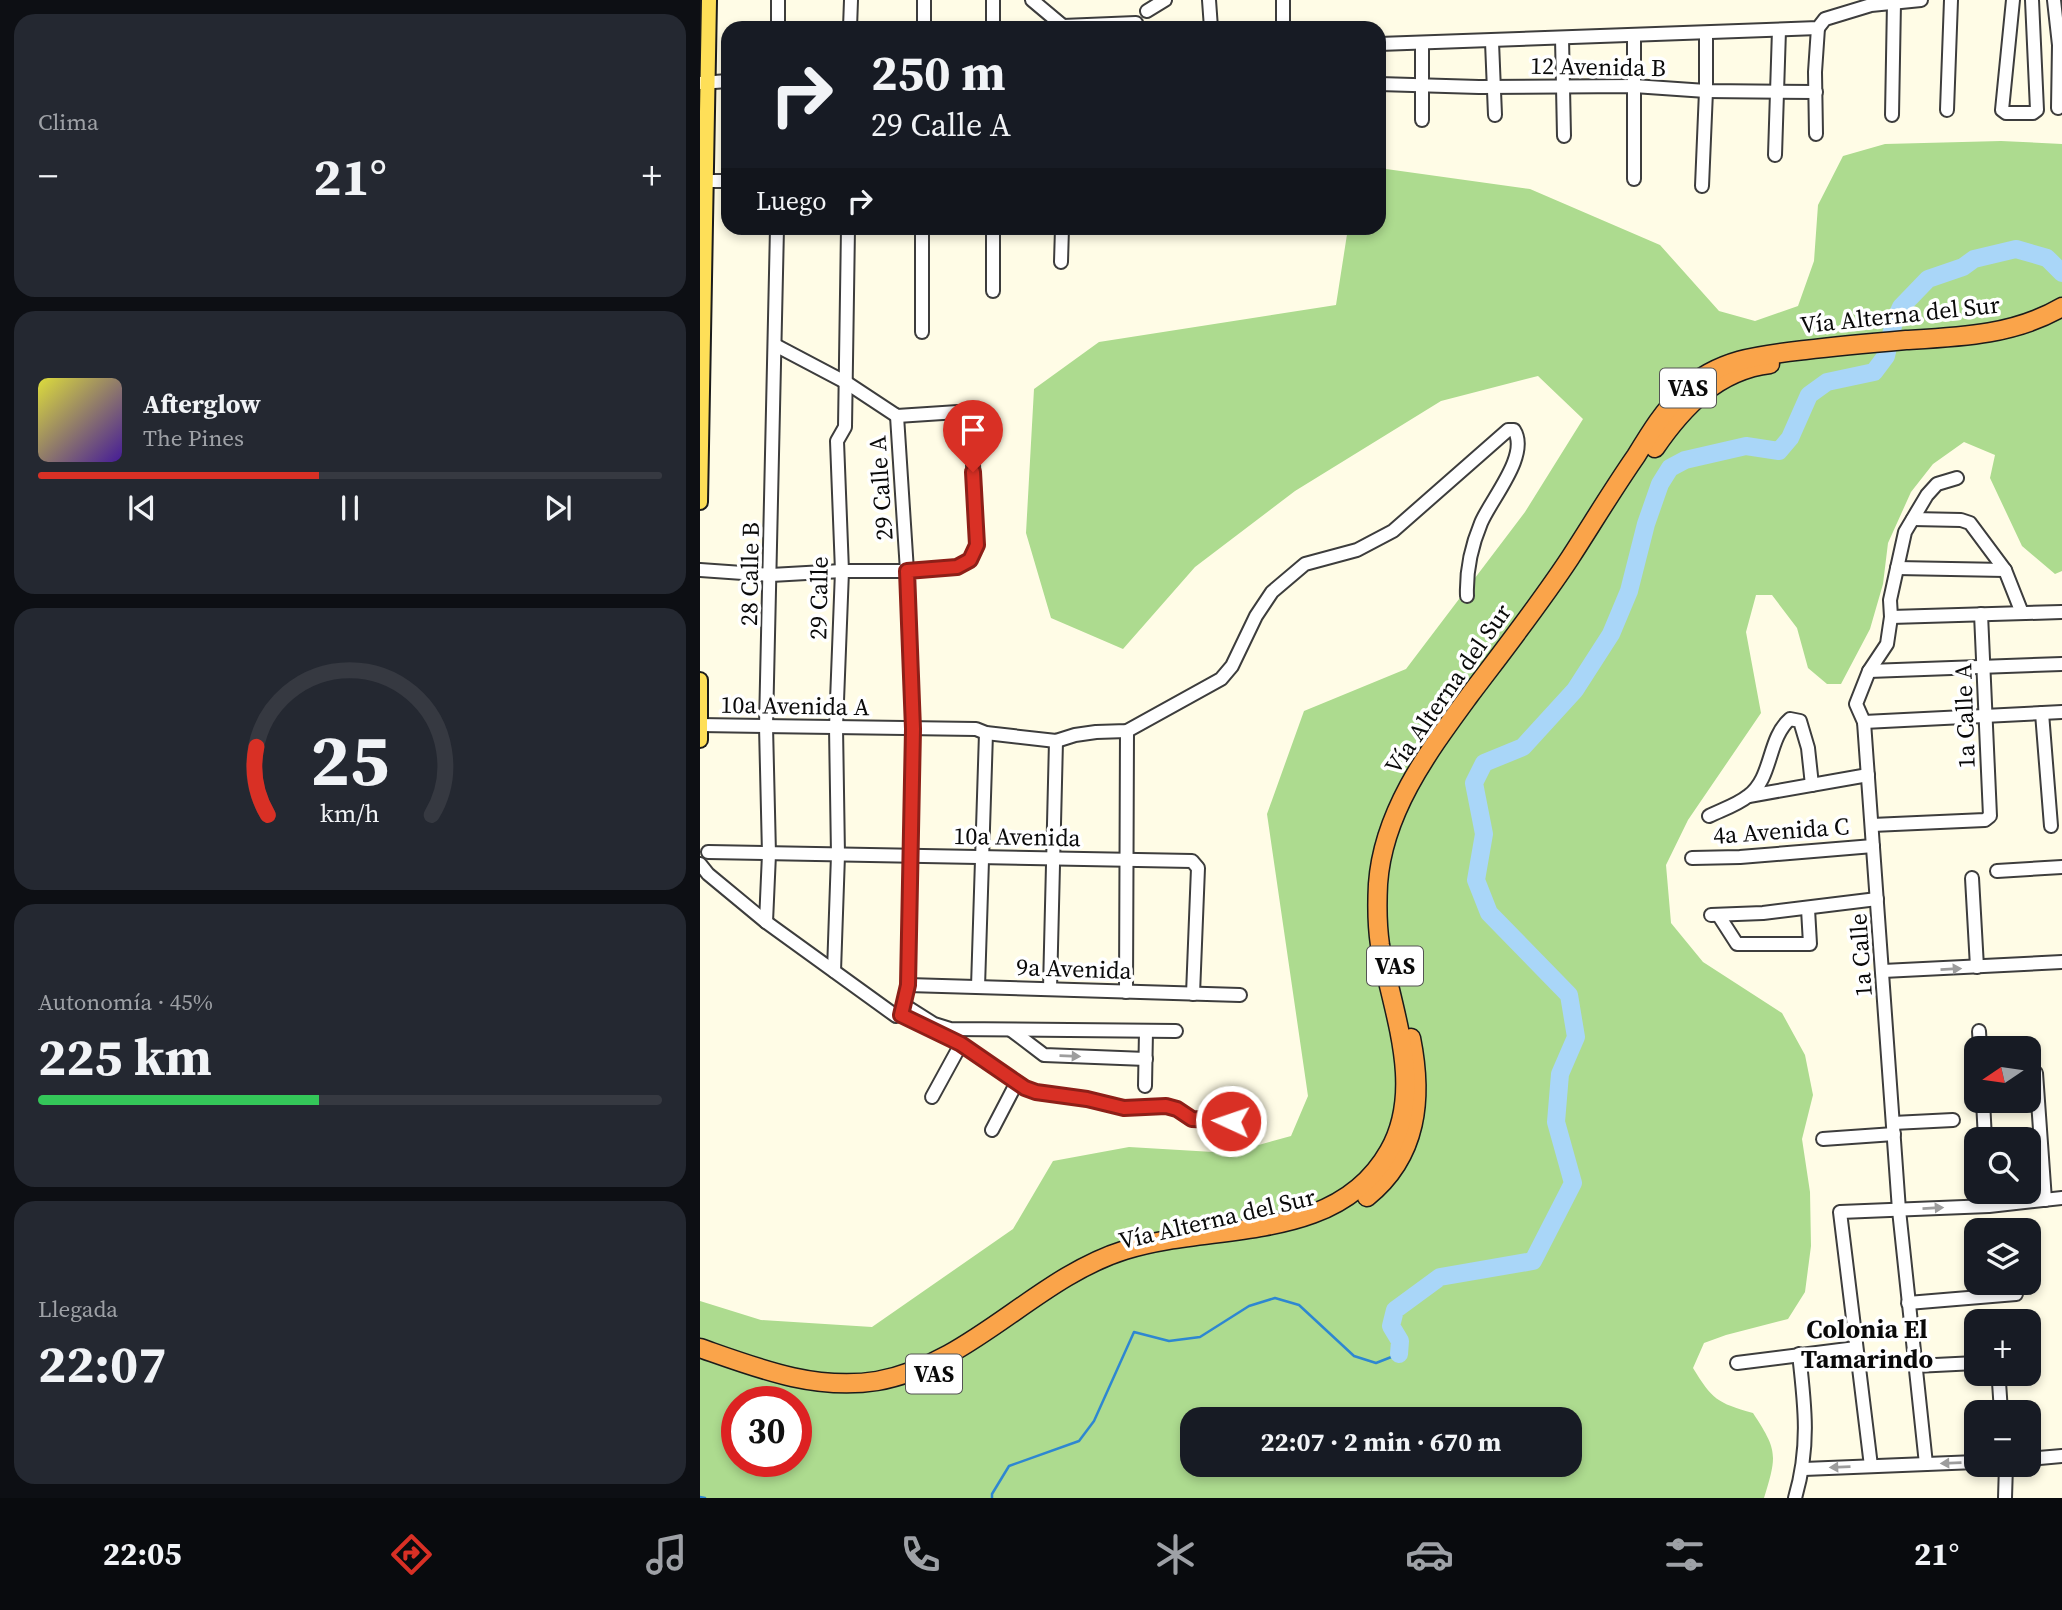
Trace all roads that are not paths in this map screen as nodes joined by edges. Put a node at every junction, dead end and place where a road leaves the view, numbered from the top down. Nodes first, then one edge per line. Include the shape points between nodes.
1 (709, 0) edge
2 (778, 0) edge
3 (851, 0) edge
4 (924, 0) edge
5 (993, 0) edge
6 (1032, 0) edge
7 (1165, 0) edge
8 (1209, 0) edge
9 (1283, 0) edge
10 (1921, 0) edge
11 (1951, 0) edge
12 (2013, 0) edge
13 (2032, 0) edge
14 (2054, 0) edge
15 (1894, 2) junction
16 (1147, 11) dead end
17 (778, 21) edge
18 (850, 21) edge
19 (924, 21) edge
20 (993, 21) edge
21 (1056, 21) edge
22 (1210, 21) edge
23 (1283, 21) edge
24 (1818, 28) junction
25 (1779, 30) junction
26 (1706, 33) junction
27 (1634, 35) junction
28 (1562, 38) junction
29 (1492, 42) junction
30 (1422, 43) junction
31 (1386, 44) edge
32 (721, 82) edge
33 (703, 83) edge
34 (1386, 84) edge
35 (1422, 85) junction
36 (1494, 86) junction
37 (1563, 86) junction
38 (1634, 86) junction
39 (1706, 91) junction
40 (1777, 91) junction
41 (1816, 92) junction
42 (2058, 108) dead end
43 (1947, 110) dead end
44 (1495, 115) dead end
45 (1892, 115) dead end
46 (1422, 120) dead end
47 (1816, 134) dead end
48 (1564, 136) dead end
49 (1775, 155) dead end
50 (1634, 179) dead end
51 (703, 181) edge
52 (721, 181) edge
53 (1702, 186) dead end
54 (777, 235) edge
55 (848, 235) edge
56 (922, 235) edge
57 (993, 235) edge
58 (1062, 235) edge
59 (1061, 262) dead end
60 (993, 291) dead end
61 (2055, 318) edge
62 (922, 332) dead end
63 (775, 345) junction
64 (846, 383) junction
65 (897, 416) junction
66 (1957, 478) dead end
67 (700, 502) edge
68 (1913, 519) junction
69 (1897, 568) junction
70 (700, 570) edge
71 (2005, 570) junction
72 (842, 571) junction
73 (907, 571) junction
74 (771, 575) junction
75 (1467, 596) dead end
76 (2062, 612) edge
77 (2022, 613) junction
78 (1981, 614) junction
79 (1891, 617) junction
80 (2062, 664) edge
81 (1984, 667) junction
82 (1869, 671) junction
83 (700, 680) edge
84 (2062, 712) edge
85 (2042, 713) junction
86 (1987, 715) junction
87 (1864, 722) junction
88 (700, 725) edge
89 (766, 726) junction
90 (836, 727) junction
91 (913, 729) junction
92 (1127, 731) junction
93 (986, 733) junction
94 (700, 740) edge
95 (1056, 741) junction
96 (1868, 775) junction
97 (1812, 785) junction
98 (1749, 796) junction
99 (1709, 816) dead end
100 (1872, 825) junction
101 (2051, 826) dead end
102 (1873, 846) junction
103 (703, 852) edge
104 (769, 854) junction
105 (838, 855) junction
106 (911, 856) junction
107 (982, 857) junction
108 (1053, 858) junction
109 (1692, 858) dead end
110 (1126, 860) junction
111 (700, 864) edge
112 (2062, 867) edge
113 (1997, 870) dead end
114 (1972, 878) dead end
115 (1877, 898) junction
116 (1808, 909) junction
117 (766, 922) junction
118 (2062, 962) edge
119 (1977, 967) junction
120 (834, 971) junction
121 (1883, 971) junction
122 (908, 985) junction
123 (978, 987) junction
124 (1050, 989) junction
125 (1126, 992) junction
126 (1193, 994) junction
127 (1240, 995) dead end
128 (901, 1012) junction
129 (1011, 1030) junction
130 (1146, 1031) junction
131 (1176, 1031) dead end
132 (1979, 1031) dead end
133 (1979, 1036) edge
134 (961, 1044) junction
135 (1146, 1059) junction
136 (1017, 1082) junction
137 (1145, 1086) dead end
138 (932, 1097) dead end
139 (2039, 1113) edge
140 (1231, 1121) dead end
141 (1953, 1121) dead end
142 (1894, 1128) junction
143 (992, 1130) dead end
144 (1823, 1139) dead end
145 (2062, 1198) edge
146 (2045, 1200) junction
147 (1989, 1206) joint
148 (1899, 1210) junction
149 (2004, 1295) edge
150 (1908, 1303) junction
151 (1856, 1348) junction
152 (1799, 1354) junction
153 (707, 1356) edge
154 (1737, 1363) dead end
155 (1964, 1364) edge
156 (1915, 1366) junction
157 (2062, 1456) edge
158 (2041, 1458) edge
159 (1964, 1462) edge
160 (1926, 1464) junction
161 (1871, 1466) junction
162 (1804, 1469) junction
163 (2006, 1477) edge
164 (1795, 1498) edge
165 (2005, 1498) edge

1 - 33 main road
2 - 17 street
3 - 18 street
4 - 19 street
5 - 20 street
6 - 21 street
7 - 16 street
8 - 22 street
9 - 23 street
10 - 15 street
11 - 43 street
12 - 13 street via 2002,110 2006,113 2036,110
14 - 42 street
15 - 24 street via 1825,19
15 - 45 street
24 - 25 street
24 - 41 street
25 - 26 street
25 - 40 street
26 - 27 street
26 - 39 street
27 - 28 street
27 - 38 street
28 - 29 street
28 - 37 street
29 - 30 street
29 - 36 street
30 - 31 street
30 - 35 street
32 - 33 street
33 - 51 main road
34 - 35 street, 12 Avenida B
35 - 36 street, 12 Avenida B
35 - 46 street
36 - 37 street, 12 Avenida B
36 - 44 street
37 - 38 street, 12 Avenida B
37 - 48 street
38 - 39 street, 12 Avenida B
38 - 50 street
39 - 40 street, 12 Avenida B
39 - 53 street
40 - 41 street, 12 Avenida B
40 - 49 street
41 - 47 street
51 - 52 street
51 - 67 main road
54 - 63 street, 28 Calle B
55 - 64 street, 29 Calle
56 - 62 street
57 - 60 street
58 - 59 street
61 - 153 highway, Vía Alterna del Sur / VAS via 1908,346 1763,360 1728,376 1690,402 1642,456 1597,524 1556,600 1435,764 1398,835 1390,880 1390,939 1417,1066 1417,1110 1403,1153 1374,1191 1337,1216 1305,1229 1122,1257 1023,1313 976,1351 916,1381 877,1392 788,1389
63 - 64 street
63 - 74 street, 28 Calle B
64 - 65 street
64 - 72 street, 29 Calle via 845,427 837,441
65 - 73 street, 29 Calle A
65 - 73 street via 958,412 971,424 977,545 970,560 957,567
66 - 68 street, 1a Calle via 1937,484
68 - 69 street, 1a Calle via 1905,532
68 - 71 street via 1970,523
69 - 71 street
69 - 79 street, 1a Calle
70 - 74 street
71 - 77 street
72 - 73 street
72 - 74 street
72 - 90 street, 29 Calle
73 - 91 street, 29 Calle A
74 - 89 street, 28 Calle B
75 - 92 street, 10a Avenida A via 1469,559 1481,522 1511,470 1517,450 1514,430 1508,430 1393,531 1357,550 1305,564 1255,616 1232,666 1221,679
76 - 77 street
77 - 78 street
78 - 79 street
78 - 81 street, 1a Calle A
79 - 82 street, 1a Calle via 1887,644
80 - 81 street
81 - 82 street
81 - 86 street, 1a Calle A
82 - 87 street, 1a Calle via 1856,704
83 - 88 main road
84 - 85 street
85 - 86 street
85 - 101 street
86 - 87 street
86 - 100 street, 1a Calle A via 1990,816 1985,820
87 - 96 street, 1a Calle
88 - 89 street, 10a Avenida A
88 - 94 main road
89 - 90 street, 10a Avenida A
89 - 104 street, 28 Calle B
90 - 91 street, 10a Avenida A
90 - 105 street, 29 Calle
91 - 93 street, 10a Avenida A
91 - 106 street, 29 Calle A
92 - 95 street, 10a Avenida A
92 - 110 street
93 - 95 street, 10a Avenida A
93 - 107 street
95 - 108 street
96 - 97 street
96 - 100 street, 1a Calle
97 - 98 street
97 - 98 street via 1800,721 1790,719 1760,783
98 - 99 street
100 - 102 street, 1a Calle
102 - 109 street, 4a Avenida C
102 - 115 street, 1a Calle
103 - 104 street, 10a Avenida
104 - 105 street, 10a Avenida
104 - 117 street, 28 Calle B
105 - 106 street, 10a Avenida
105 - 120 street, 29 Calle
106 - 107 street, 10a Avenida
106 - 122 street, 29 Calle A
107 - 108 street, 10a Avenida
107 - 123 street
108 - 110 street, 10a Avenida
108 - 124 street
110 - 125 street
110 - 126 street, 10a Avenida via 1192,861 1197,865
111 - 117 street
112 - 113 street
114 - 119 street
115 - 116 street
115 - 121 street, 1a Calle
116 - 116 street via 1715,915 1737,944 1810,944
117 - 120 street
118 - 119 street
121 -> 119 street
120 - 128 street via 896,1016
121 - 142 street, 1a Calle
122 - 123 street, 9a Avenida
122 - 128 street, 29 Calle A
123 - 124 street, 9a Avenida
124 - 125 street, 9a Avenida
125 - 126 street, 9a Avenida
126 - 127 street, 9a Avenida
128 - 129 street via 950,1029
128 - 134 street
129 - 130 street
129 -> 135 street via 1044,1055
130 - 131 street
130 - 135 street
132 - 133 street
134 - 136 street
134 - 138 street
135 - 137 street
136 - 140 street via 1036,1092 1124,1108 1166,1106 1192,1119
136 - 143 street
139 - 146 street
141 - 142 street
142 - 144 street
142 - 148 street, 1a Calle
145 - 146 street
146 - 147 street
148 -> 147 street
148 - 150 street, 1a Calle
148 - 151 street via 1840,1212
149 - 150 street
150 - 156 street, 1a Calle
151 - 152 street
151 - 161 street
152 - 154 street
152 - 162 street via 1805,1409
155 - 156 street
156 - 160 street, 1a Calle
157 - 158 street
159 -> 160 street
160 - 161 street
161 -> 162 street
162 - 164 street
163 - 165 street

